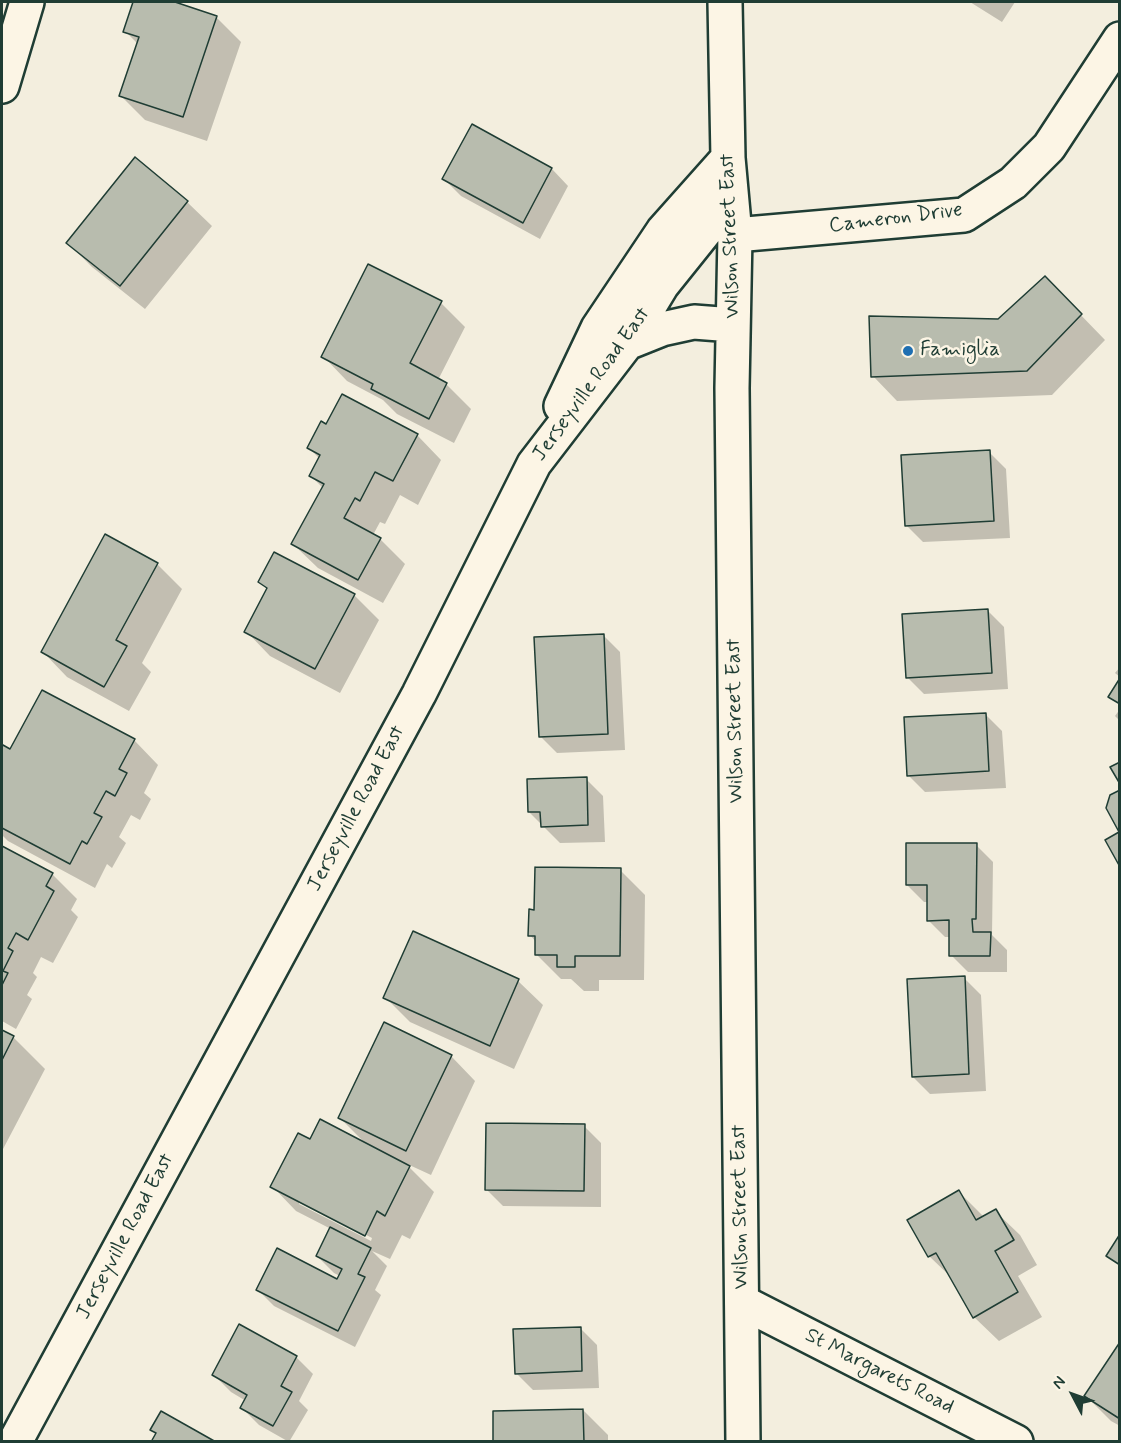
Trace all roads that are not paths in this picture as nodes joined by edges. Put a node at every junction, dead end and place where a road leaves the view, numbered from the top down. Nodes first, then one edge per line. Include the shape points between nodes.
1 (27, 2) edge
2 (724, 2) edge
3 (1119, 39) edge
4 (2, 86) edge
5 (728, 158) junction
6 (731, 199) junction
7 (735, 235) junction
8 (734, 325) junction
9 (627, 343) junction
10 (534, 464) junction
11 (742, 1302) junction
12 (15, 1442) edge
13 (743, 1442) edge
14 (1016, 1442) edge

1 - 4 main road
2 - 5 main road, Wilson Street East
3 - 7 main road, Cameron Drive via 1049,147 1013,183 964,215
5 - 6 main road, Wilson Street East
5 - 10 main road via 663,231 598,328
6 - 7 main road, Wilson Street East
6 - 9 main road, Jerseyville Road East via 662,285
7 - 8 main road, Wilson Street East
8 - 9 main road via 694,322
8 - 11 main road, Wilson Street East
9 - 10 main road, Jerseyville Road East
10 - 12 main road, Jerseyville Road East via 419,694
11 - 13 main road, Wilson Street East
11 - 14 main road, St Margarets Road

